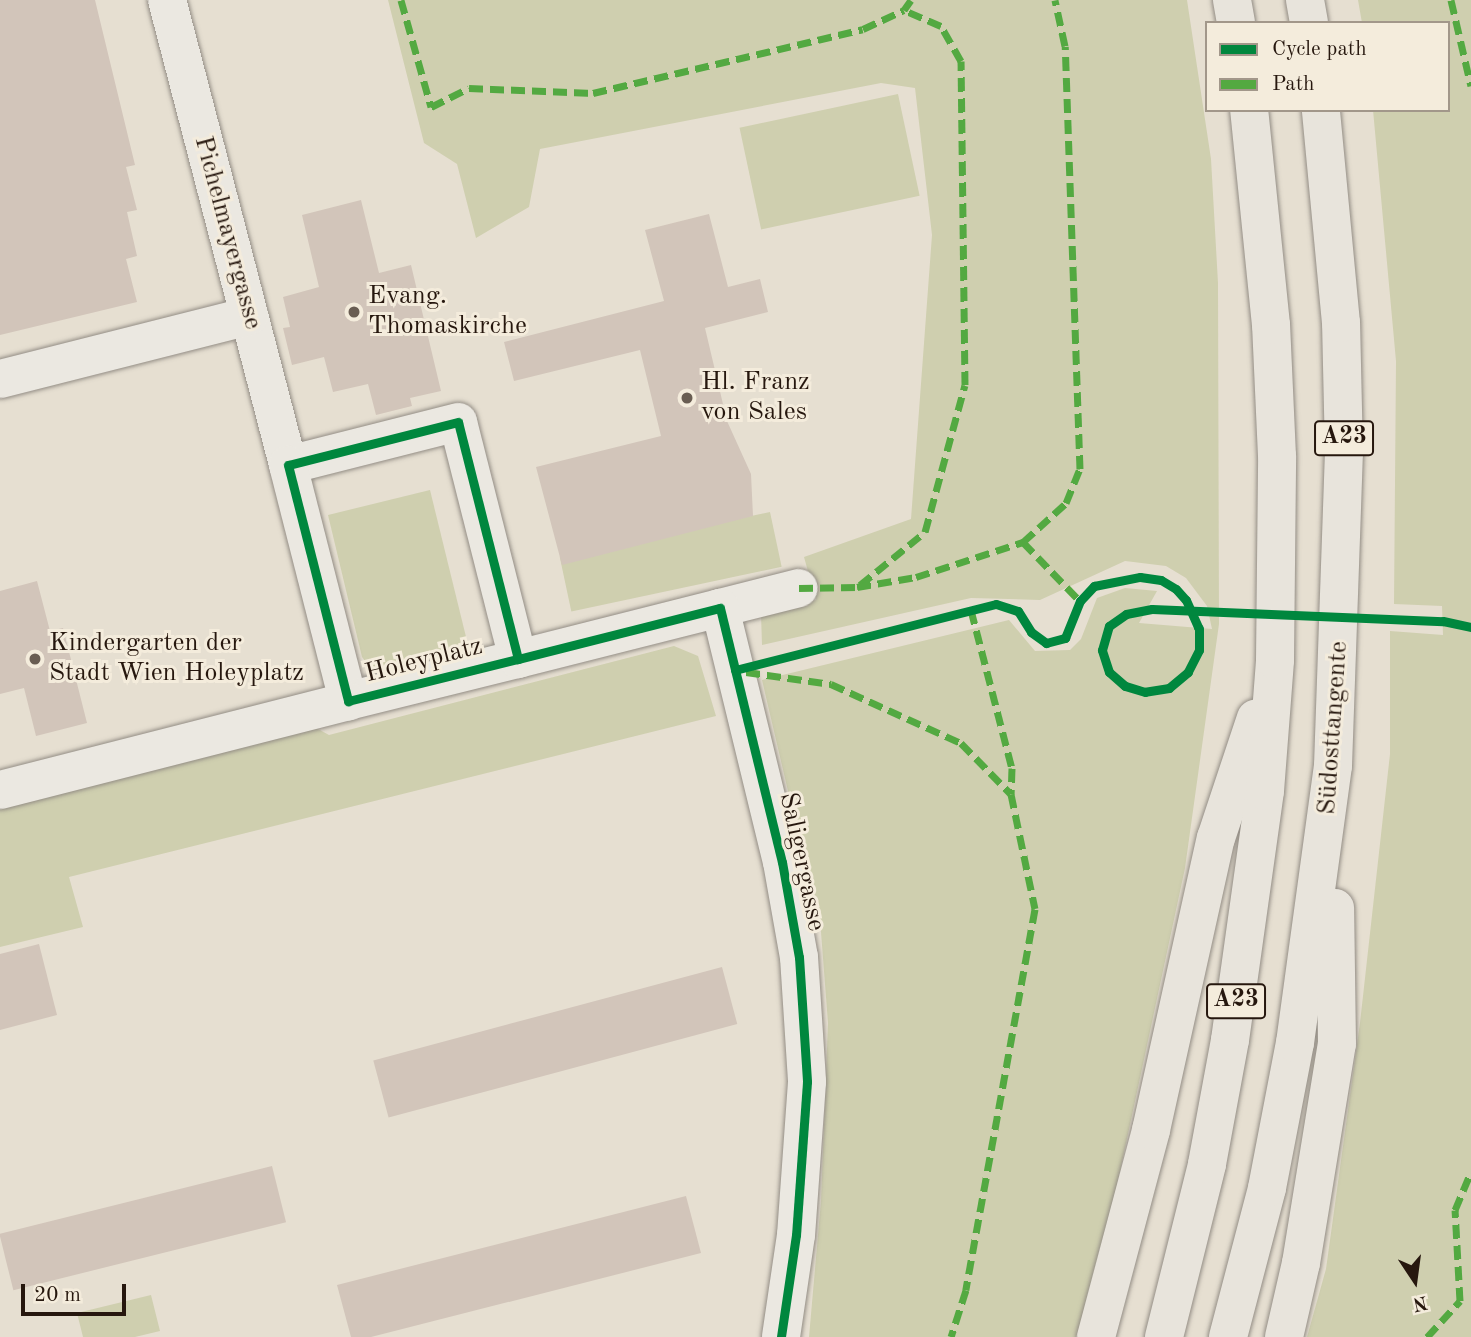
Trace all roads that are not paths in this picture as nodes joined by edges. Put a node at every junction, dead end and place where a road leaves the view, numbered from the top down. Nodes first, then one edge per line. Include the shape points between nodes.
1 (167, 0) edge
2 (1232, 0) edge
3 (1305, 0) edge
4 (1236, 21) edge
5 (1309, 21) edge
6 (1249, 112) edge
7 (1321, 112) edge
8 (248, 316) junction
9 (0, 379) edge
10 (288, 465) junction
11 (799, 588) dead end
12 (720, 608) junction
13 (518, 659) junction
14 (1275, 660) junction
15 (348, 701) junction
16 (1334, 766) junction
17 (0, 790) edge
18 (781, 1337) edge
19 (1096, 1337) edge
20 (1164, 1337) edge
21 (1228, 1337) edge
22 (1284, 1337) edge

1 - 8 street, Pichelmayergasse
2 - 4 highway
3 - 5 highway
6 - 14 highway, A23 via 1270,311 1278,456
7 - 16 highway, Südosttangente / A23 via 1341,323 1344,453
8 - 9 street
8 - 10 street, Pichelmayergasse
10 - 13 street, Holeyplatz via 458,422
10 - 15 street, Holeyplatz
11 - 12 street
12 - 13 street
12 - 18 street, Saligergasse via 782,862 799,957 807,1082 796,1234
13 - 15 street, Holeyplatz
14 - 19 highway via 1216,838 1152,1130
14 - 20 highway, A23 via 1263,804 1230,1040 1207,1164
15 - 17 street, Holeyplatz
16 - 21 highway, Südosttangente / A23 via 1295,1043 1267,1188
16 - 22 highway via 1337,1044 1301,1263

